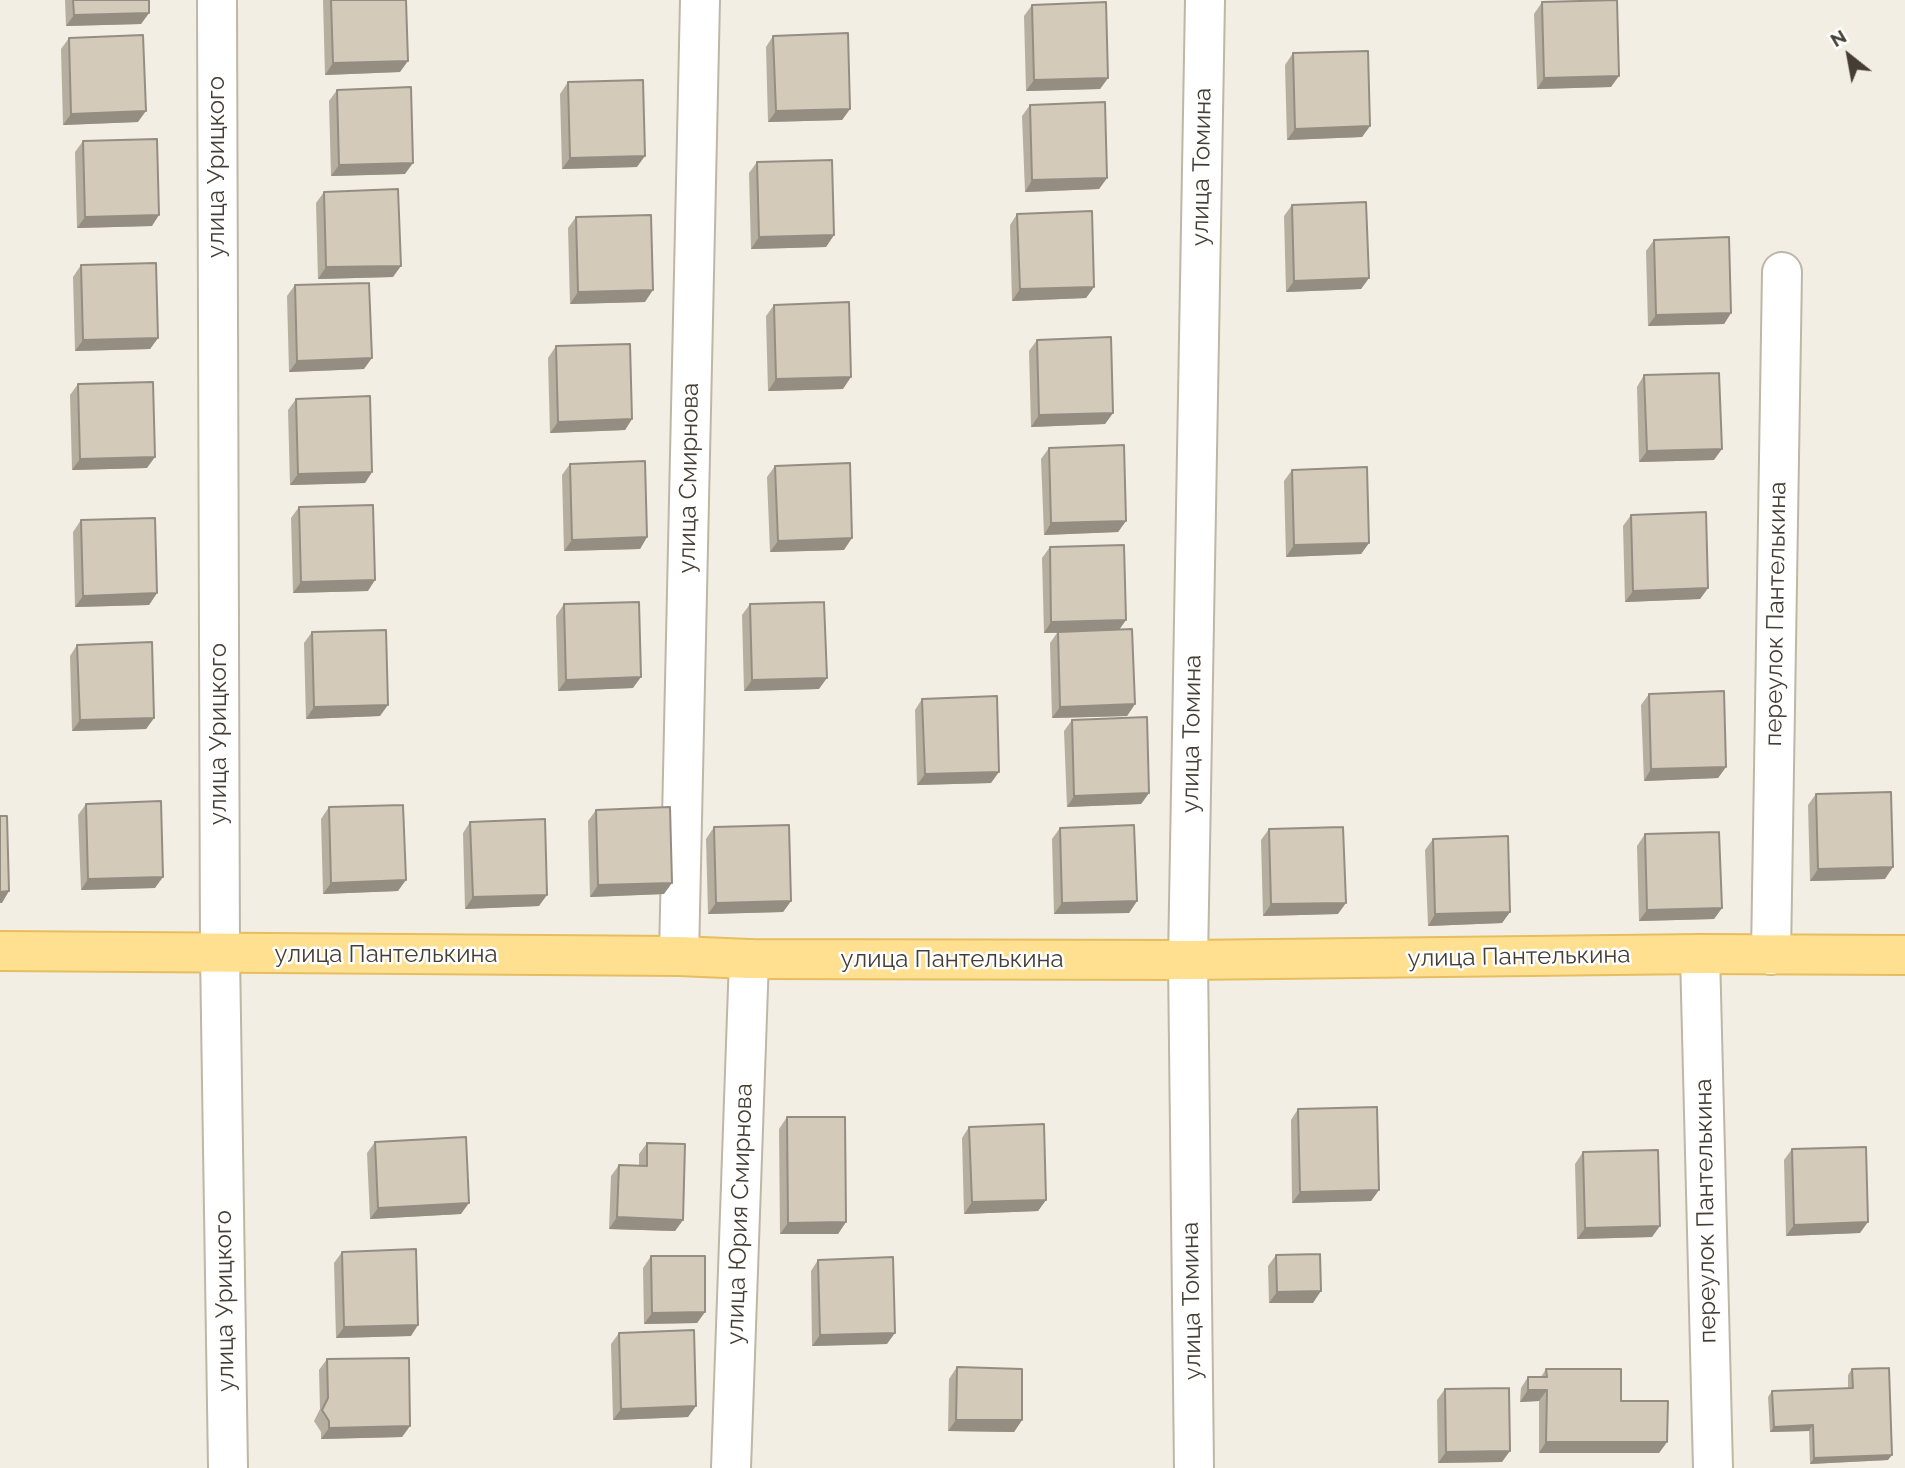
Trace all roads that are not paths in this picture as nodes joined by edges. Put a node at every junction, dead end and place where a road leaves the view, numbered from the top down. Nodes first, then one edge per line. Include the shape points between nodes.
1 (217, 0) edge
2 (700, 0) edge
3 (1205, 0) edge
4 (1782, 272) dead end
5 (0, 951) edge
6 (220, 954) junction
7 (1700, 954) junction
8 (1771, 955) junction
9 (1905, 955) edge
10 (679, 956) junction
11 (749, 959) junction
12 (1188, 960) junction
13 (228, 1468) edge
14 (732, 1468) edge
15 (1194, 1468) edge
16 (1713, 1468) edge

1 - 6 street, улица Урицкого
2 - 10 street, улица Смирнова
3 - 12 street, улица Томина
4 - 8 street, переулок Пантелькина
5 - 6 main road, улица Пантелькина
6 - 10 main road, улица Пантелькина
6 - 13 street, улица Урицкого
7 - 8 main road, улица Пантелькина
7 - 12 main road, улица Пантелькина
7 - 16 street, переулок Пантелькина
8 - 9 main road, улица Пантелькина
10 - 11 main road, улица Пантелькина
11 - 12 main road, улица Пантелькина
11 - 14 street, улица Юрия Смирнова
12 - 15 street, улица Томина

